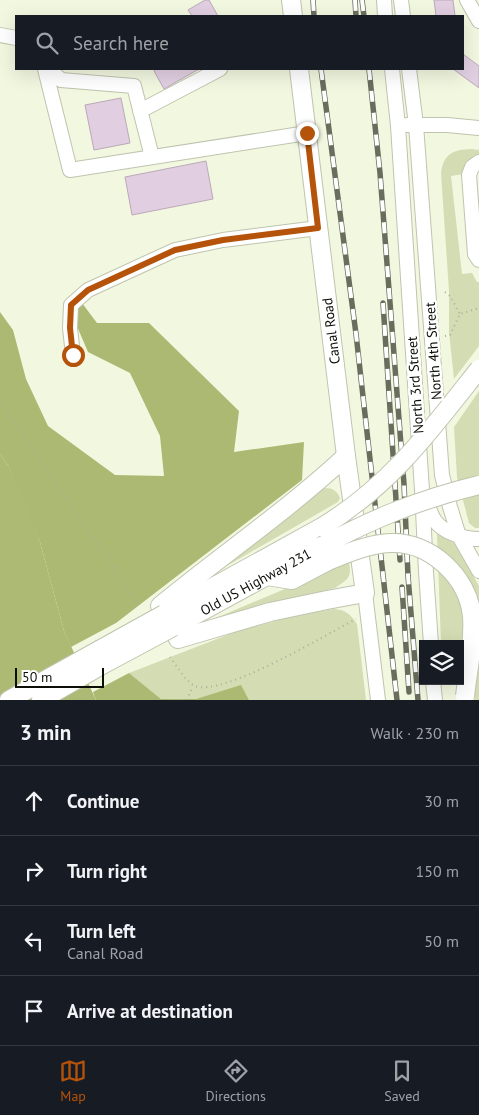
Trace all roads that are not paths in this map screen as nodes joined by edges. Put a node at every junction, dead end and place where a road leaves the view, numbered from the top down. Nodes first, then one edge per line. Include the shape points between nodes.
1 (291, 0) edge
2 (384, 0) edge
3 (401, 0) edge
4 (467, 0) edge
5 (293, 15) edge
6 (386, 15) edge
7 (403, 15) edge
8 (479, 21) edge
9 (0, 35) edge
10 (15, 38) edge
11 (46, 70) edge
12 (50, 70) edge
13 (218, 70) edge
14 (299, 70) edge
15 (392, 70) edge
16 (409, 70) edge
17 (55, 83) junction
18 (140, 111) junction
19 (416, 125) junction
20 (398, 126) junction
21 (479, 128) edge
22 (307, 133) junction
23 (152, 157) junction
24 (479, 162) edge
25 (318, 228) junction
26 (479, 260) edge
27 (73, 355) dead end
28 (479, 370) edge
29 (346, 456) junction
30 (479, 485) edge
31 (422, 490) junction
32 (459, 536) junction
33 (479, 539) edge
34 (325, 554) junction
35 (479, 571) edge
36 (365, 593) junction
37 (169, 622) junction
38 (136, 638) junction
39 (431, 640) edge
40 (434, 685) edge
41 (465, 698) edge
42 (9, 700) edge
43 (40, 700) edge
44 (378, 700) edge
45 (435, 700) edge

1 - 5 main road
2 - 6 street
3 - 7 street
4 - 8 street
9 - 10 street
11 - 17 street
12 - 17 street
13 - 18 street
14 - 22 main road, Canal Road
15 - 20 street, North 3rd Street
16 - 19 street, North 4th Street
17 - 18 street via 134,86
17 - 23 street via 70,170
18 - 23 street
19 - 20 street
19 - 21 street
19 - 32 street, North 4th Street via 442,475
20 - 31 street, North 3rd Street
22 - 23 street
22 - 25 main road, Canal Road
24 - 26 street via 469,175 475,254
25 - 27 street via 223,240 175,250 88,290 71,305
25 - 29 main road, Canal Road
28 - 37 main road, bridge via 397,469 361,501
29 - 36 main road, Canal Road
29 - 37 main road via 214,562
30 - 34 main road, Old US Highway 231, bridge via 431,497 367,522
31 - 32 street via 434,520
31 - 39 street, North 3rd Street
32 - 33 street
32 - 35 street, North 4th Street
34 - 37 main road, Old US Highway 231 via 292,580 267,576
34 - 41 main road, bridge via 402,543 418,548 450,569 460,583 472,614
36 - 37 main road via 270,612
36 - 44 street
37 - 38 main road, Old US Highway 231, bridge
37 - 38 main road, bridge
38 - 42 main road, bridge via 99,650
38 - 43 main road, Old US Highway 231, bridge
40 - 45 street

